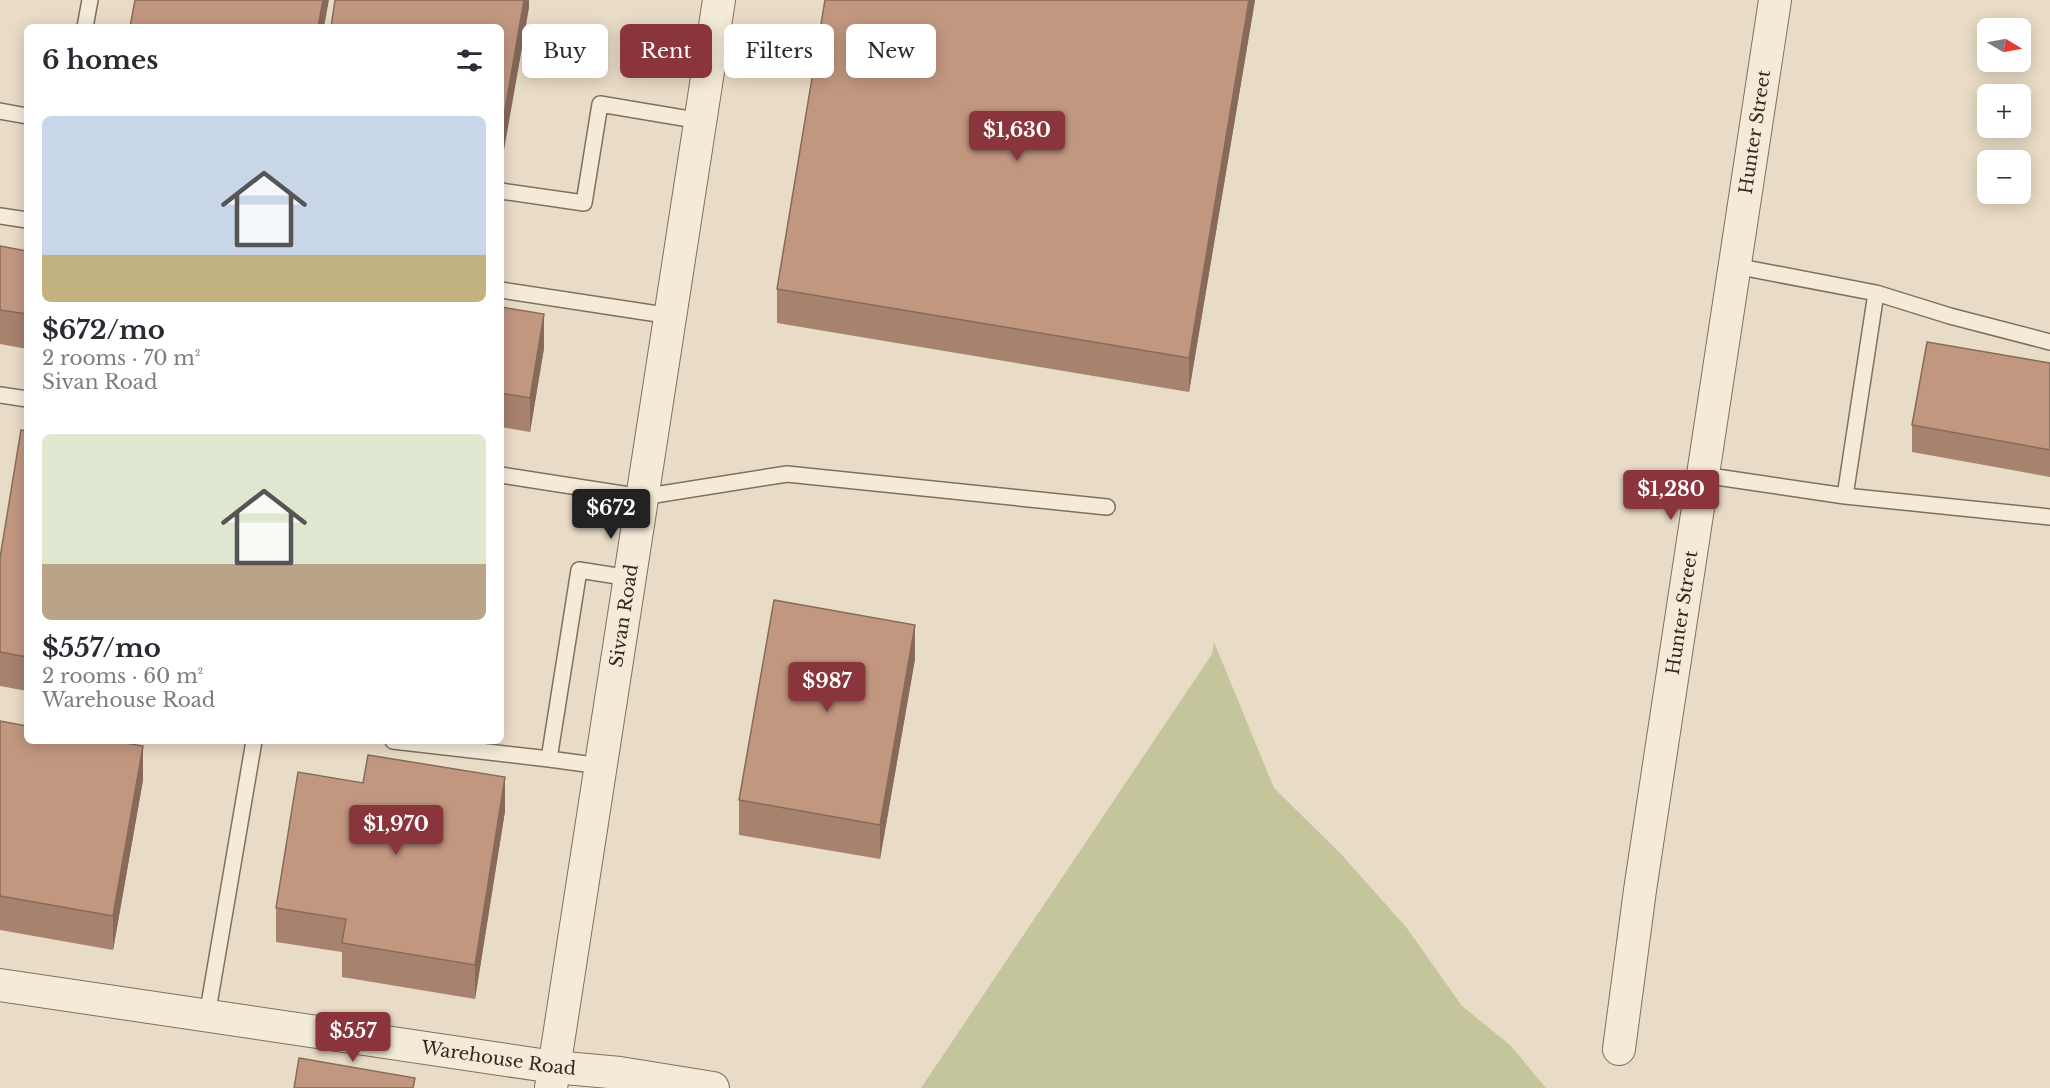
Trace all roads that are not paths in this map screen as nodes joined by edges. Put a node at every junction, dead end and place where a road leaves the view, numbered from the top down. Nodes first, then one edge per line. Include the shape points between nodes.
1 (90, 0) edge
2 (719, 0) edge
3 (1775, 0) edge
4 (86, 24) edge
5 (0, 111) edge
6 (24, 115) edge
7 (701, 121) junction
8 (504, 191) edge
9 (0, 216) edge
10 (24, 220) edge
11 (1735, 266) junction
12 (504, 290) edge
13 (1876, 293) junction
14 (670, 316) junction
15 (2050, 342) edge
16 (0, 395) edge
17 (24, 399) edge
18 (504, 475) edge
19 (1703, 475) junction
20 (1845, 496) junction
21 (642, 497) junction
22 (1107, 507) dead end
23 (2050, 517) edge
24 (630, 578) junction
25 (253, 744) edge
26 (419, 744) edge
27 (549, 759) junction
28 (601, 766) junction
29 (0, 986) edge
30 (207, 1016) junction
31 (1619, 1049) dead end
32 (553, 1078) edge
33 (713, 1088) edge

1 - 4 lane
2 - 7 street, Sivan Road
3 - 11 street, Hunter Street
5 - 6 lane
7 - 8 lane via 600,104 584,203
7 - 14 street, Sivan Road
9 - 10 lane
11 - 13 lane
11 - 19 street, Hunter Street
12 - 14 lane
13 - 15 lane
13 - 20 lane
14 - 21 street, Sivan Road
16 - 17 lane
18 - 21 lane
19 - 20 lane
19 - 31 street, Hunter Street
20 - 23 lane
21 - 22 lane via 787,474
21 - 24 street, Sivan Road
24 - 27 lane via 579,570
24 - 28 street, Sivan Road
25 - 30 lane
26 - 27 lane
27 - 28 lane
28 - 32 street, Sivan Road
29 - 30 street, Warehouse Road
30 - 32 street, Warehouse Road
32 - 33 street, Warehouse Road via 620,1073

